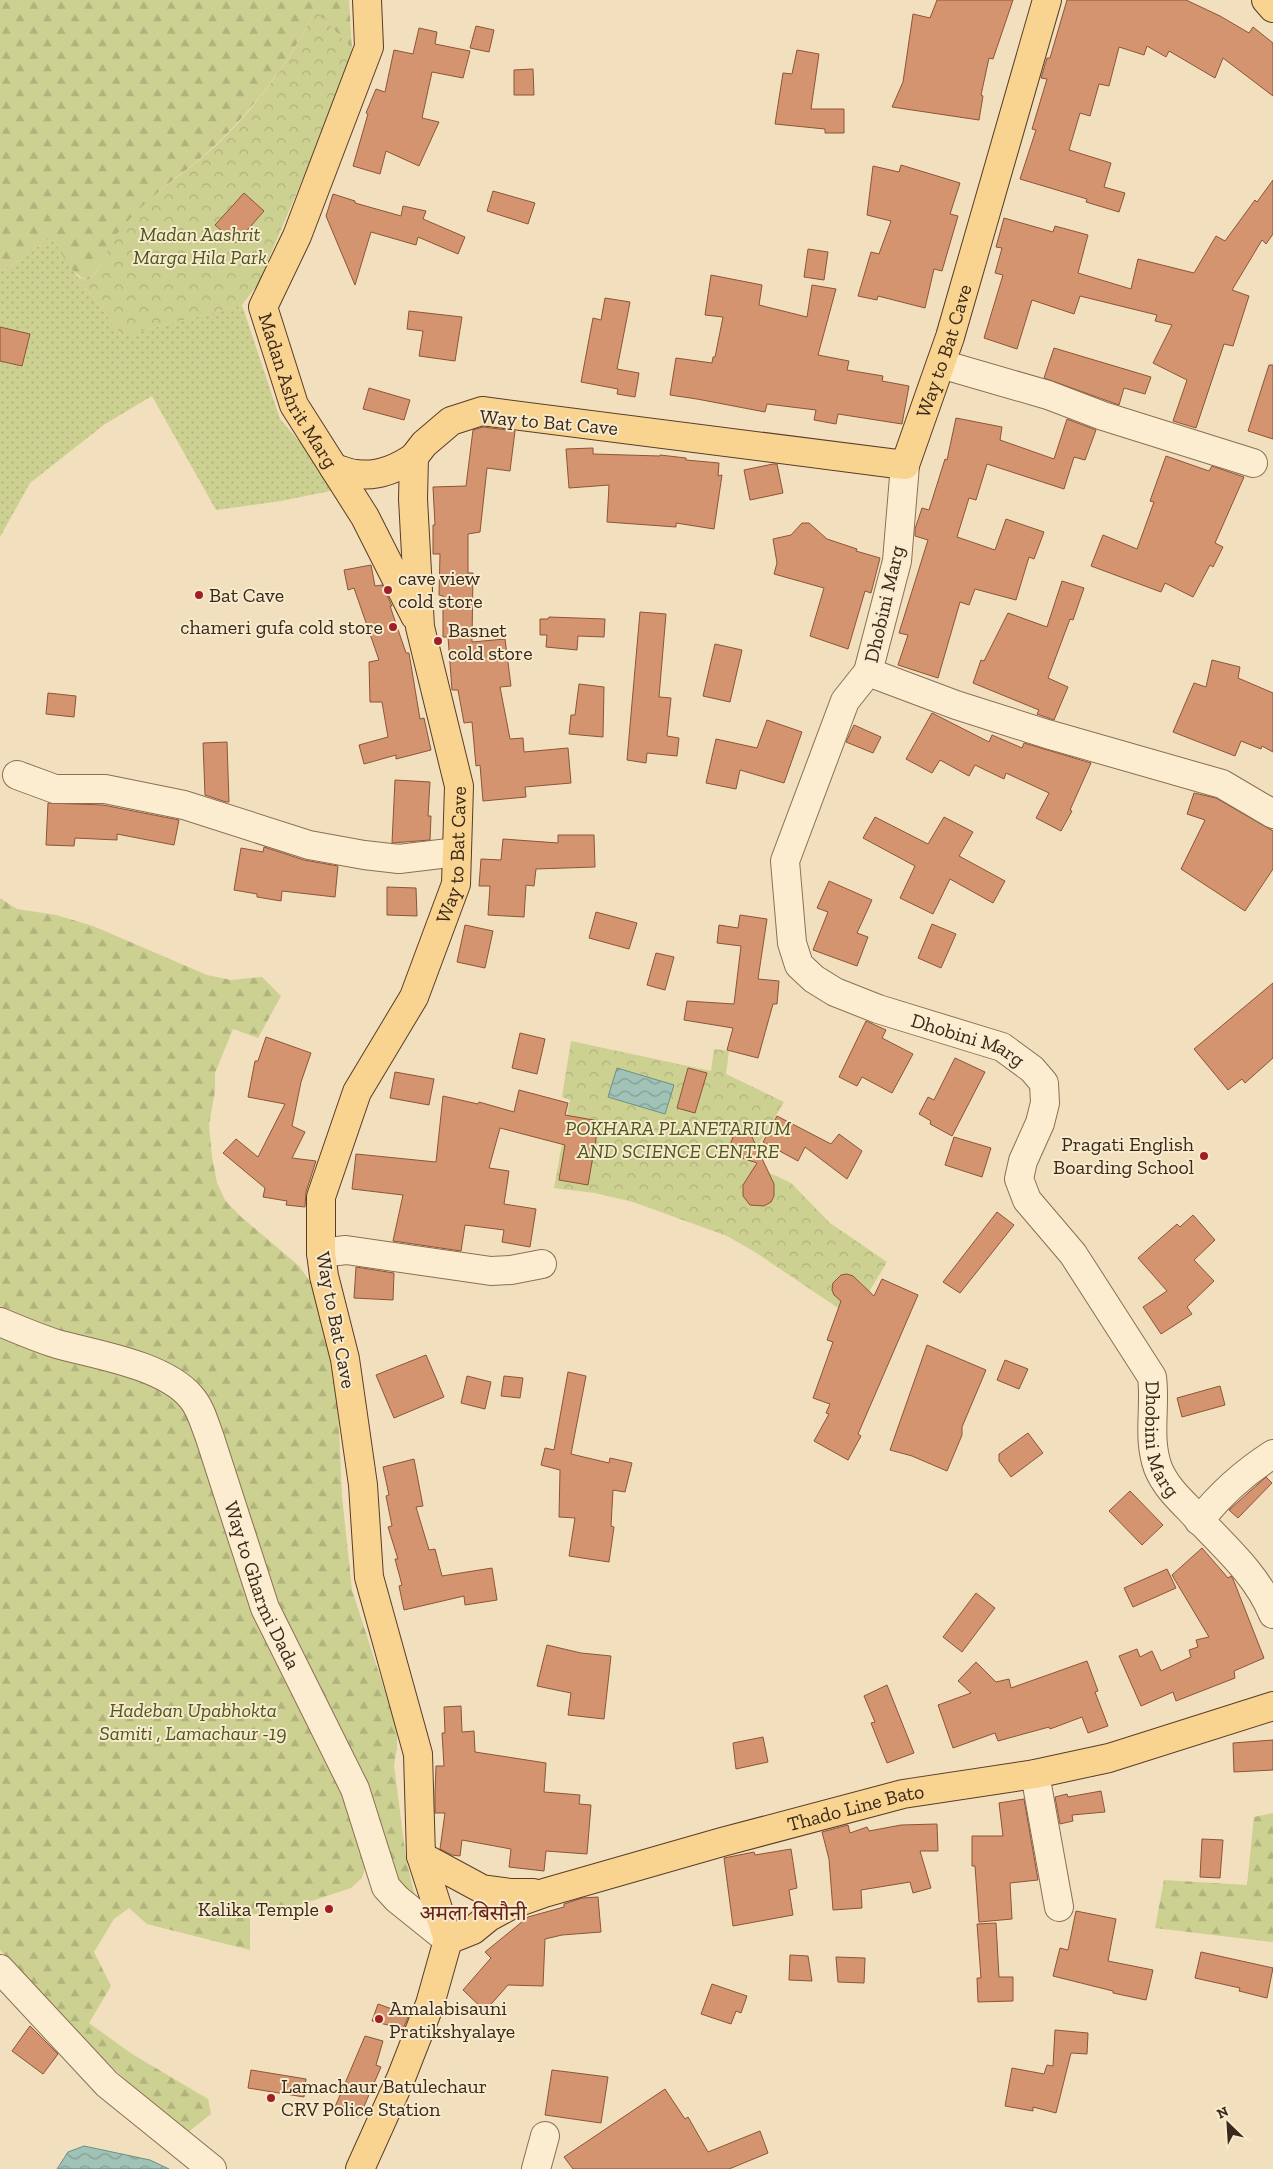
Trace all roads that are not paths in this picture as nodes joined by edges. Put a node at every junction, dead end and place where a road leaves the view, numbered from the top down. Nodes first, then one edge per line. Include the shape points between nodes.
1 (367, 0) edge
2 (1047, 0) edge
3 (1266, 0) edge
4 (1273, 8) edge
5 (941, 364) junction
6 (414, 458) junction
7 (1253, 463) dead end
8 (905, 465) junction
9 (334, 468) junction
10 (420, 627) junction
11 (868, 672) junction
12 (16, 775) dead end
13 (1273, 814) edge
14 (457, 852) junction
15 (321, 1253) junction
16 (542, 1264) dead end
17 (0, 1322) edge
18 (1273, 1454) edge
19 (1199, 1521) junction
20 (1273, 1614) edge
21 (1273, 1706) edge
22 (1035, 1774) junction
23 (421, 1856) junction
24 (544, 1893) junction
25 (1059, 1907) dead end
26 (448, 1940) junction
27 (0, 1969) edge
28 (545, 2136) dead end
29 (212, 2169) edge
30 (360, 2169) edge
31 (536, 2169) edge

1 - 9 main road, Madan Ashrit Marg via 369,48 296,236 263,308 294,405
2 - 5 main road, Way to Bat Cave
3 - 4 main road
5 - 7 street via 1048,395 1103,416
5 - 8 main road, Way to Bat Cave
6 - 8 main road, Way to Bat Cave via 424,444 451,421 482,411
6 - 9 main road via 378,473 358,475
6 - 10 main road, Way to Bat Cave
8 - 11 street, Dhobini Marg via 897,561
9 - 10 main road, Madan Ashrit Marg via 365,517
10 - 14 main road, Way to Bat Cave via 459,786
11 - 13 street via 1047,734 1222,784
11 - 19 street, Dhobini Marg via 845,701 785,861 792,943 799,965 835,992 1002,1048 1032,1069 1044,1083 1045,1103 1040,1123 1019,1178 1027,1200 1072,1254 1152,1376 1152,1447 1158,1466 1164,1483
12 - 14 street via 55,789 105,789 184,805 301,842 364,855 399,859
14 - 15 main road, Way to Bat Cave via 456,884 414,997 358,1092 321,1197
15 - 16 street via 346,1250 491,1271
15 - 23 main road, Way to Bat Cave via 345,1359 363,1486 368,1577 418,1754
17 - 26 street, Way to Gharmi Dada via 56,1344 155,1372 192,1397 209,1435 265,1608 355,1790 386,1887
18 - 19 street via 1215,1500
19 - 20 street, Dhobini Marg via 1250,1574
21 - 22 main road, Thado Line Bato via 1109,1758
22 - 24 main road, Thado Line Bato via 903,1794
22 - 25 street
23 - 24 main road via 482,1890
23 - 26 main road, Way to Bat Cave
24 - 26 main road, Thado Line Bato via 513,1904 473,1930
26 - 30 main road via 430,2004
27 - 29 street via 107,2084
28 - 31 street

